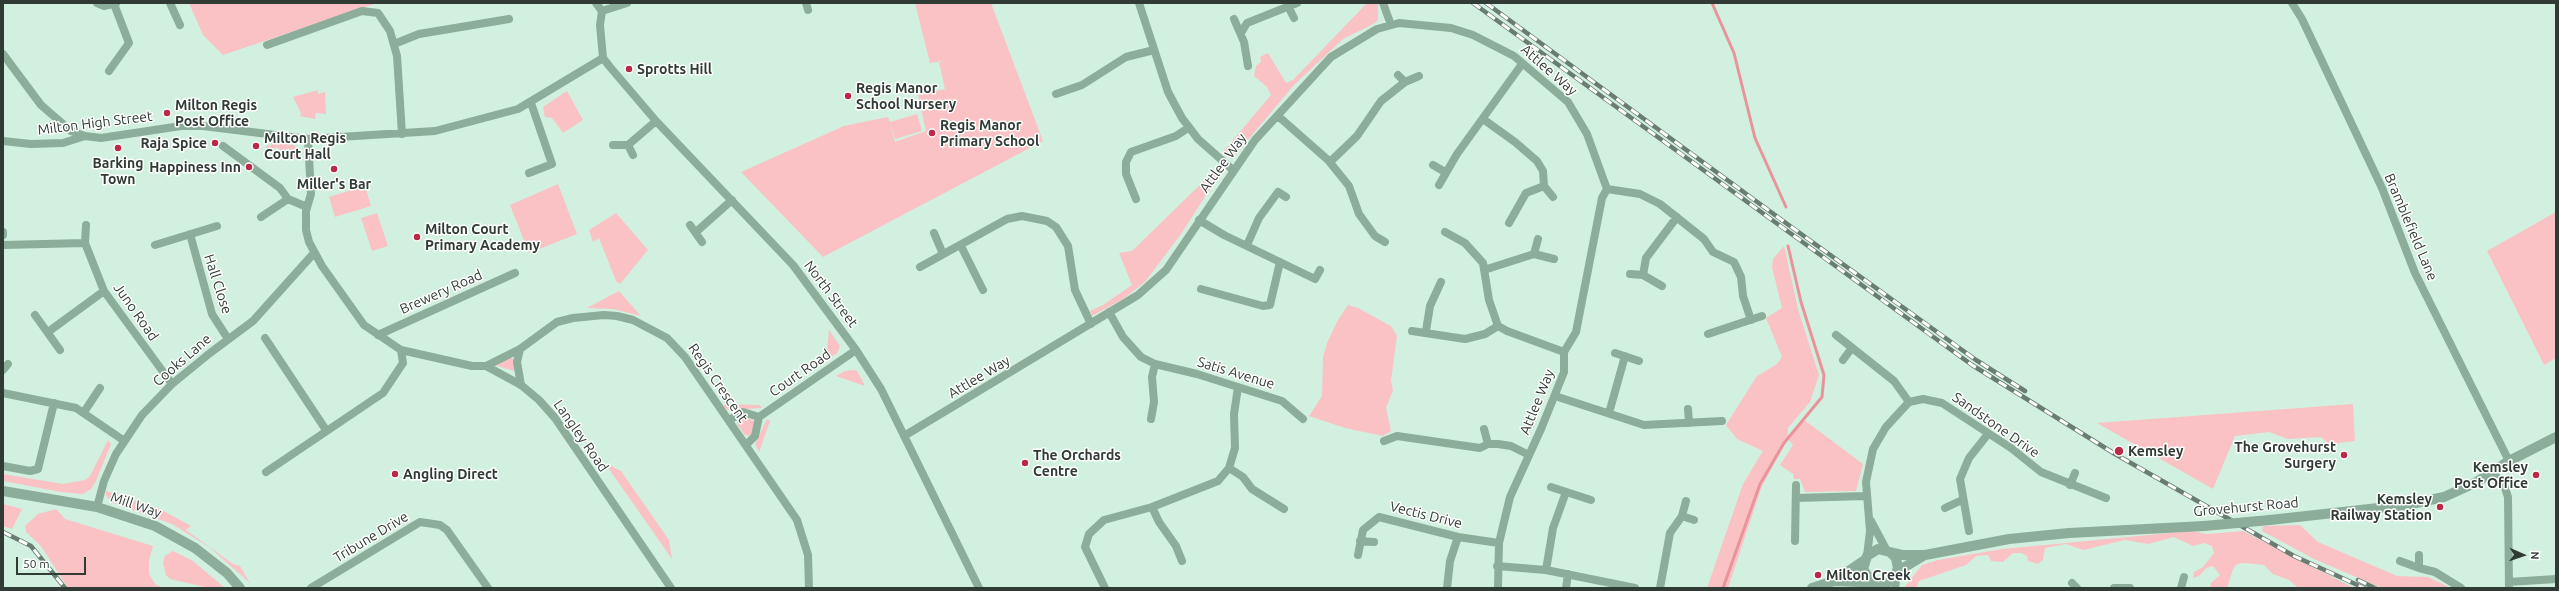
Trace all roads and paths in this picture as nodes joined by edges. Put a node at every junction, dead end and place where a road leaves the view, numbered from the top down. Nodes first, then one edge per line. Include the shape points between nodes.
1 (97, 3) edge
2 (170, 3) edge
3 (596, 3) edge
4 (627, 3) edge
5 (1139, 3) edge
6 (1297, 3) edge
7 (1383, 3) edge
8 (2292, 3) edge
9 (115, 4) edge
10 (1289, 8) junction
11 (602, 11) junction
12 (1294, 18) dead end
13 (509, 19) dead end
14 (1234, 20) dead end
15 (180, 25) dead end
16 (1391, 25) junction
17 (1241, 33) junction
18 (394, 44) junction
19 (267, 45) dead end
20 (1154, 50) junction
21 (3, 54) edge
22 (603, 58) junction
23 (1522, 64) junction
24 (1248, 66) dead end
25 (109, 71) dead end
26 (1398, 74) dead end
27 (1420, 76) dead end
28 (1405, 82) junction
29 (1056, 94) dead end
30 (531, 103) junction
31 (1278, 116) junction
32 (1483, 119) junction
33 (656, 121) junction
34 (1188, 128) junction
35 (402, 134) junction
36 (85, 136) junction
37 (308, 139) junction
38 (3, 140) edge
39 (613, 145) dead end
40 (628, 145) junction
41 (223, 146) dead end
42 (633, 155) dead end
43 (1330, 162) junction
44 (1433, 165) dead end
45 (1233, 170) junction
46 (1445, 172) junction
47 (529, 173) dead end
48 (1439, 185) dead end
49 (1544, 186) junction
50 (1607, 189) junction
51 (1286, 197) dead end
52 (1553, 197) dead end
53 (288, 199) junction
54 (1136, 199) dead end
55 (732, 200) junction
56 (307, 207) junction
57 (261, 217) dead end
58 (1677, 217) junction
59 (1200, 220) junction
60 (1509, 223) dead end
61 (86, 225) dead end
62 (690, 225) dead end
63 (217, 226) dead end
64 (3, 232) edge
65 (696, 232) junction
66 (1445, 232) dead end
67 (934, 233) dead end
68 (190, 234) junction
69 (3, 235) edge
70 (1538, 239) dead end
71 (702, 242) dead end
72 (1385, 242) dead end
73 (85, 243) junction
74 (3, 245) edge
75 (155, 245) dead end
76 (1247, 245) junction
77 (961, 246) junction
78 (314, 253) junction
79 (943, 254) junction
80 (1534, 254) junction
81 (1554, 259) dead end
82 (1280, 262) junction
83 (920, 267) dead end
84 (1320, 270) dead end
85 (1484, 270) junction
86 (515, 273) dead end
87 (1630, 274) dead end
88 (1643, 275) junction
89 (1441, 282) dead end
90 (1662, 286) dead end
91 (1201, 289) dead end
92 (983, 290) dead end
93 (104, 291) junction
94 (1109, 312) junction
95 (35, 315) dead end
96 (1762, 316) dead end
97 (1751, 320) junction
98 (1091, 324) junction
99 (1498, 326) junction
100 (1412, 331) dead end
101 (48, 332) junction
102 (1426, 332) junction
103 (1708, 334) dead end
104 (378, 335) junction
105 (1836, 336) dead end
106 (265, 338) dead end
107 (228, 339) junction
108 (520, 349) junction
109 (1851, 349) junction
110 (60, 350) dead end
111 (401, 350) junction
112 (856, 350) junction
113 (1564, 352) junction
114 (1614, 354) dead end
115 (1625, 356) junction
116 (1843, 360) dead end
117 (1639, 361) dead end
118 (1155, 364) junction
119 (486, 366) junction
120 (172, 384) junction
121 (521, 385) junction
122 (1238, 387) junction
123 (100, 388) dead end
124 (3, 393) edge
125 (1555, 396) junction
126 (1909, 402) junction
127 (54, 403) junction
128 (1688, 409) dead end
129 (84, 412) junction
130 (1609, 414) junction
131 (759, 417) junction
132 (1152, 419) dead end
133 (1302, 419) dead end
134 (729, 420) junction
135 (1722, 421) dead end
136 (1689, 423) junction
137 (1484, 429) dead end
138 (326, 430) junction
139 (1988, 434) junction
140 (904, 436) junction
141 (2556, 437) edge
142 (123, 440) junction
143 (1384, 441) dead end
144 (1488, 444) junction
145 (746, 445) junction
146 (1529, 455) junction
147 (2509, 461) junction
148 (3, 466) edge
149 (1229, 468) junction
150 (2492, 471) junction
151 (266, 472) dead end
152 (2075, 473) dead end
153 (1796, 485) dead end
154 (2070, 485) junction
155 (1551, 487) dead end
156 (3, 491) edge
157 (1566, 492) junction
158 (1866, 496) junction
159 (1796, 498) junction
160 (2106, 498) dead end
161 (1591, 500) dead end
162 (1962, 500) junction
163 (1686, 501) dead end
164 (1152, 506) junction
165 (97, 507) junction
166 (1945, 508) dead end
167 (1284, 509) dead end
168 (1868, 513) junction
169 (1682, 516) junction
170 (1694, 520) dead end
171 (1969, 531) dead end
172 (1458, 538) junction
173 (1360, 541) junction
174 (1795, 541) dead end
175 (1374, 542) dead end
176 (1499, 543) junction
177 (1889, 551) junction
178 (1358, 555) dead end
179 (1925, 555) junction
180 (2419, 555) dead end
181 (1866, 558) junction
182 (1182, 561) dead end
183 (2400, 561) dead end
184 (1497, 566) junction
185 (2419, 568) junction
186 (1546, 570) junction
187 (1897, 572) junction
188 (1568, 574) junction
189 (2184, 577) dead end
190 (2556, 579) edge
191 (1834, 581) junction
192 (1875, 584) edge
193 (2509, 585) edge
194 (240, 588) edge
195 (311, 588) edge
196 (488, 588) edge
197 (671, 588) edge
198 (809, 588) edge
199 (979, 588) edge
200 (1105, 588) edge
201 (1447, 588) edge
202 (1498, 588) edge
203 (1566, 588) edge
204 (1636, 588) edge
205 (1660, 588) edge
206 (1812, 588) edge
207 (1895, 588) edge
208 (2114, 588) edge
209 (2130, 588) edge
210 (2181, 588) edge
211 (2461, 588) edge

1 - 9 street via 104,6
2 - 15 street
3 - 11 street
4 - 11 street
5 - 20 street
6 - 10 street
7 - 16 street
8 - 147 street, Bramblefield Lane via 2382,188 2415,273
9 - 25 street via 129,43
10 - 12 street
10 - 17 street via 1252,20
11 - 22 street via 600,25
13 - 18 street via 420,34
14 - 17 street
16 - 23 street, Attlee Way via 1414,24 1451,28 1473,35 1506,51
16 - 31 street, Attlee Way via 1365,35 1331,57
17 - 24 street
18 - 19 street via 382,18 367,10
18 - 35 street via 400,73
20 - 29 street via 1126,57 1082,85
20 - 34 street via 1168,92
21 - 36 street via 41,105 71,131
22 - 30 street, Milton High Street
22 - 33 street, North Street
23 - 32 street
23 - 50 street, Attlee Way via 1550,85 1572,108 1587,134
26 - 28 street
27 - 28 street
28 - 43 street via 1381,101 1357,136
30 - 35 street, Milton High Street via 506,114 456,127
30 - 47 street via 552,164
31 - 43 street
31 - 45 street, Attlee Way via 1255,140
32 - 46 street
32 - 49 street via 1537,161 1543,171
33 - 40 street
33 - 55 street, North Street
34 - 45 street
34 - 54 street via 1176,136 1131,152 1126,162 1126,174
35 - 37 street, Milton High Street
36 - 37 street, Milton High Street via 101,138 150,129 190,126
36 - 38 street, Milton High Street via 54,144
37 - 56 street via 311,194
39 - 40 street
40 - 42 street
41 - 53 street via 280,188
43 - 72 street via 1349,186 1360,214 1376,236
44 - 46 street
45 - 59 street, Attlee Way
46 - 48 street
49 - 52 street
49 - 60 street via 1526,193
50 - 58 street via 1640,194 1660,204
50 - 113 street via 1602,198 1588,283 1576,332
51 - 76 street via 1278,192 1259,218
53 - 56 street
53 - 57 street
55 - 65 street
55 - 112 street, North Street via 802,275
56 - 78 street via 306,230
58 - 88 street via 1646,258
58 - 97 street via 1704,239 1713,252 1734,262 1741,277 1743,296
59 - 76 street
59 - 94 street, Attlee Way via 1166,270 1138,295
61 - 73 street, Juno Road
62 - 65 street
63 - 68 street
64 - 69 street
65 - 71 street
66 - 85 street via 1465,243 1479,257
67 - 79 street
68 - 75 street
68 - 107 street, Hall Close via 212,314
70 - 80 street
73 - 74 street
73 - 93 street, Juno Road
76 - 82 street
77 - 79 street
77 - 92 street
77 - 98 street via 1007,219 1022,216 1046,221 1056,227 1068,246 1075,290
78 - 104 street, Langley Road via 364,325
78 - 107 street, Cooks Lane via 253,321
79 - 83 street
80 - 81 street
80 - 85 street
82 - 84 street via 1315,279
82 - 91 street via 1270,305 1263,306
85 - 99 street via 1489,300
86 - 104 street, Brewery Road
87 - 88 street
88 - 90 street
89 - 102 street via 1430,306
93 - 101 street
93 - 120 street, Juno Road
94 - 98 street, Attlee Way
94 - 118 street, Satis Avenue via 1130,346 1141,357
95 - 101 street
96 - 97 street
97 - 103 street
98 - 140 street, Attlee Way
99 - 102 street via 1484,334 1465,339
99 - 113 street
100 - 102 street
101 - 110 street
104 - 111 street, Langley Road
105 - 109 street
106 - 138 street
107 - 120 street, Cooks Lane
108 - 119 street, Regis Crescent
108 - 121 street via 517,362
108 - 134 street, Regis Crescent via 557,322 604,315 633,320 675,344
109 - 116 street
109 - 126 street via 1894,381
111 - 119 street, Langley Road via 472,366
111 - 138 street via 403,363 383,393
112 - 131 street, Court Road
112 - 140 street, North Street via 881,389
113 - 125 street, Attlee Way via 1564,372
114 - 115 street
115 - 117 street
115 - 130 street
118 - 122 street, Satis Avenue
118 - 132 street via 1152,377
119 - 121 street, Langley Road
120 - 142 street, Cooks Lane via 142,415
121 - 197 street, Langley Road via 555,418
122 - 133 street, Satis Avenue via 1282,401
122 - 149 street via 1234,414 1235,448
123 - 129 street
124 - 127 street
125 - 130 street
125 - 146 street, Attlee Way
126 - 139 street, Sandstone Drive via 1923,399 1942,403
126 - 158 street via 1877,439 1869,463
127 - 129 street
127 - 148 street via 38,469 30,471
128 - 136 street
129 - 142 street
130 - 136 street via 1644,425
131 - 134 street via 743,412
131 - 145 street via 756,436
134 - 145 street, Regis Crescent
135 - 136 street
137 - 144 street
138 - 151 street
139 - 154 street, Sandstone Drive via 2011,448 2041,472
139 - 162 street via 1962,471
140 - 199 street, North Street
141 - 147 street, Grovehurst Road
142 - 165 street, Cooks Lane via 106,476
143 - 144 street via 1397,436 1463,447 1480,448
144 - 146 street via 1511,446
145 - 198 street, Regis Crescent via 797,520 808,555
146 - 176 street, Attlee Way via 1510,497
147 - 150 street, Grovehurst Road
149 - 164 street via 1218,482
149 - 167 street via 1243,477 1252,489
150 - 179 street, Grovehurst Road, bridge via 2469,486 2430,501 2204,526 2009,539
150 - 193 street via 2505,488 2508,497
152 - 154 street
153 - 159 street
154 - 160 street, Sandstone Drive
155 - 157 street
156 - 165 street, Mill Way
157 - 161 street
157 - 186 street via 1553,528
158 - 159 street
158 - 168 street
159 - 174 street
162 - 166 street
162 - 171 street
163 - 169 street
164 - 182 street
164 - 200 street via 1104,520 1089,534 1085,546
165 - 194 street, Mill Way via 168,532 195,548 227,573
168 - 177 street
168 - 181 street via 1870,531
169 - 170 street
169 - 205 street via 1670,533
172 - 173 street, Vectis Drive via 1379,517 1363,530
172 - 176 street, Vectis Drive
172 - 201 street via 1450,561
173 - 175 street
173 - 178 street, Vectis Drive
176 - 184 street, Attlee Way
177 - 179 street, Grovehurst Road via 1903,555
177 - 181 street via 1878,549
177 - 187 street via 1897,561
179 - 187 street, Grovehurst Road
180 - 185 street
181 - 191 street
181 - 192 street via 1864,572
183 - 185 street
184 - 186 street
184 - 202 street, Attlee Way
185 - 211 street via 2435,572
186 - 188 street
187 - 192 street via 1887,583
187 - 207 street
188 - 203 street
188 - 204 street
189 - 210 street
190 - 193 street
191 - 192 street
191 - 206 street
195 - 196 street, Tribune Drive via 420,522 440,525 447,530
208 - 209 street

